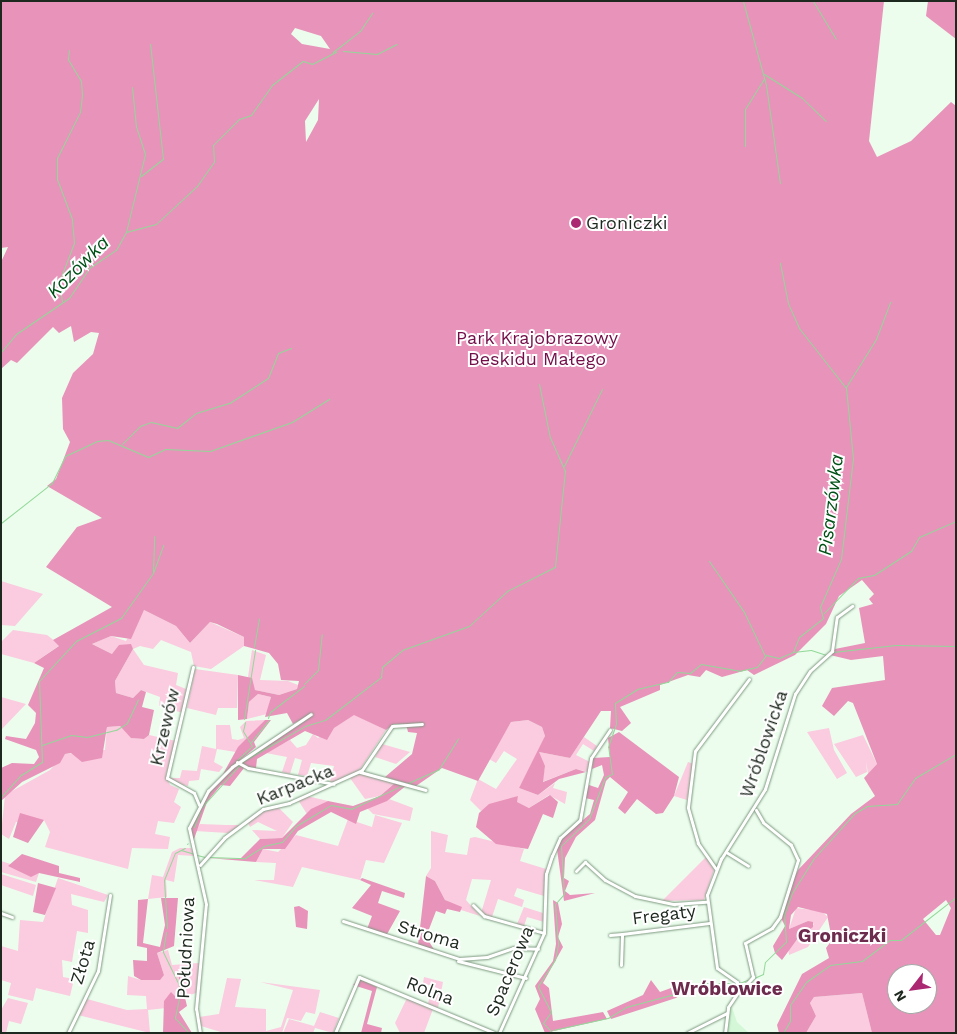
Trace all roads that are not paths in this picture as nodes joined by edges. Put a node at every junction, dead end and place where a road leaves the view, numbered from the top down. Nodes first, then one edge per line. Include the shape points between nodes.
1 (852, 606) dead end
2 (193, 667) dead end
3 (749, 679) dead end
4 (311, 714) dead end
5 (422, 724) dead end
6 (610, 730) dead end
7 (237, 762) junction
8 (360, 772) junction
9 (335, 784) junction
10 (426, 790) dead end
11 (199, 805) junction
12 (756, 810) junction
13 (726, 852) junction
14 (199, 866) junction
15 (748, 866) dead end
16 (716, 869) junction
17 (576, 871) dead end
18 (110, 894) dead end
19 (706, 902) junction
20 (473, 905) dead end
21 (1, 913) edge
22 (12, 917) dead end
23 (343, 921) dead end
24 (709, 922) junction
25 (544, 934) junction
26 (622, 934) junction
27 (610, 935) dead end
28 (538, 949) junction
29 (435, 954) dead end
30 (620, 965) dead end
31 (526, 978) junction
32 (738, 992) junction
33 (726, 1013) junction
34 (68, 1033) edge
35 (200, 1033) edge
36 (335, 1033) edge
37 (497, 1033) edge
38 (687, 1033) edge
39 (725, 1033) edge

1 - 12 street, Wróblowicka via 837,617 832,651 810,671 795,694
2 - 11 street, Krzewów via 167,778 194,793
3 - 16 street via 694,751 688,807 698,843
4 - 7 street, Południowa
5 - 8 street via 392,726
6 - 25 street, Spacerowa via 591,758 580,820 558,840 546,874
7 - 9 street via 248,768
7 - 11 street, Południowa
8 - 9 street, Karpacka
8 - 10 street
9 - 14 street, Karpacka via 263,809 224,838
11 - 14 street, Południowa via 188,837
12 - 13 street, Wróblowicka
12 - 32 street via 763,822 791,844 798,860 776,923 745,943 752,978
13 - 15 street
13 - 16 street, Wróblowicka
14 - 35 street, Południowa via 206,904 196,1009
16 - 19 street, Wróblowicka
17 - 19 street via 585,862 606,880 635,896 674,904
18 - 34 street, Złota via 98,971
19 - 24 street, Wróblowicka
20 - 25 street via 484,916
21 - 22 street
23 - 28 street, Stroma via 459,959 487,957 513,948
24 - 26 street, Fregaty
24 - 32 street, Wróblowicka via 717,968 737,983
25 - 28 street, Spacerowa
26 - 27 street, Fregaty
26 - 30 street, Fregaty
28 - 31 street, Spacerowa
29 - 31 street
31 - 37 street, Spacerowa
32 - 33 street
33 - 38 street
33 - 39 street
36 - 37 street, Rolna via 354,979

